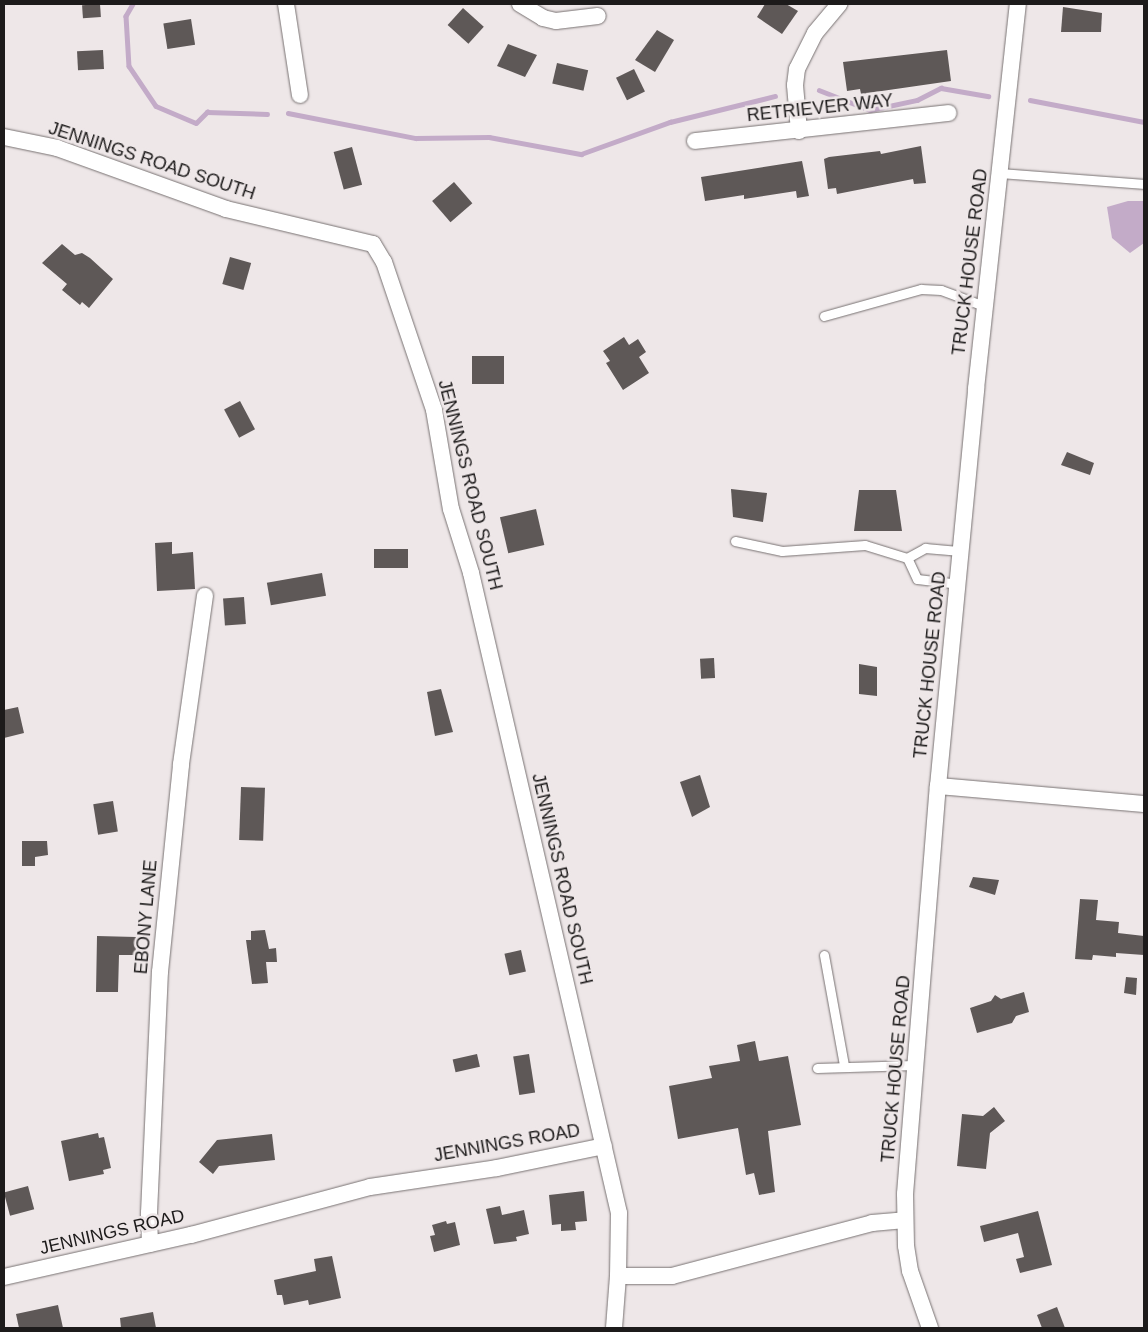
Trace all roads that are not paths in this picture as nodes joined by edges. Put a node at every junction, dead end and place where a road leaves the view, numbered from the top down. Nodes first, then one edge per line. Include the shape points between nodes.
1 (286, 4) edge
2 (520, 4) edge
3 (839, 4) edge
4 (1018, 4) edge
5 (598, 16) dead end
6 (300, 95) dead end
7 (948, 113) dead end
8 (799, 131) junction
9 (4, 137) edge
10 (695, 141) dead end
11 (1001, 173) junction
12 (1144, 184) edge
13 (984, 306) junction
14 (824, 316) dead end
15 (735, 541) dead end
16 (961, 551) junction
17 (907, 558) junction
18 (958, 584) junction
19 (205, 596) dead end
20 (938, 786) junction
21 (1144, 804) edge
22 (824, 955) dead end
23 (914, 1064) junction
24 (844, 1065) junction
25 (817, 1068) dead end
26 (604, 1146) junction
27 (906, 1220) junction
28 (150, 1244) junction
29 (618, 1276) junction
30 (4, 1277) edge
31 (614, 1328) edge
32 (930, 1328) edge

1 - 6 street
2 - 5 street via 543,18 556,21
3 - 8 street via 815,33 797,69 795,85
4 - 11 street, TRUCK HOUSE ROAD
7 - 8 street, RETRIEVER WAY
8 - 10 street, RETRIEVER WAY
9 - 26 street, JENNINGS ROAD SOUTH via 57,148 226,209 373,244 384,262 434,410 451,509 471,573
11 - 12 lane
11 - 13 street, TRUCK HOUSE ROAD
13 - 14 lane via 941,290 921,289
13 - 16 street, TRUCK HOUSE ROAD
15 - 17 lane via 782,551 865,545
16 - 17 lane via 925,548
16 - 18 street, TRUCK HOUSE ROAD
17 - 18 lane via 917,579
18 - 20 street, TRUCK HOUSE ROAD
19 - 28 street, EBONY LANE via 181,764 160,972
20 - 21 street
20 - 23 street, TRUCK HOUSE ROAD
22 - 24 lane
23 - 24 lane
23 - 27 street, TRUCK HOUSE ROAD
24 - 25 lane
26 - 28 street, JENNINGS ROAD via 497,1168 370,1187
26 - 29 street, JENNINGS ROAD via 619,1213
27 - 29 street via 872,1224 672,1276
27 - 32 street, TRUCK HOUSE ROAD via 910,1271
28 - 30 street, JENNINGS ROAD
29 - 31 street, JENNINGS ROAD

